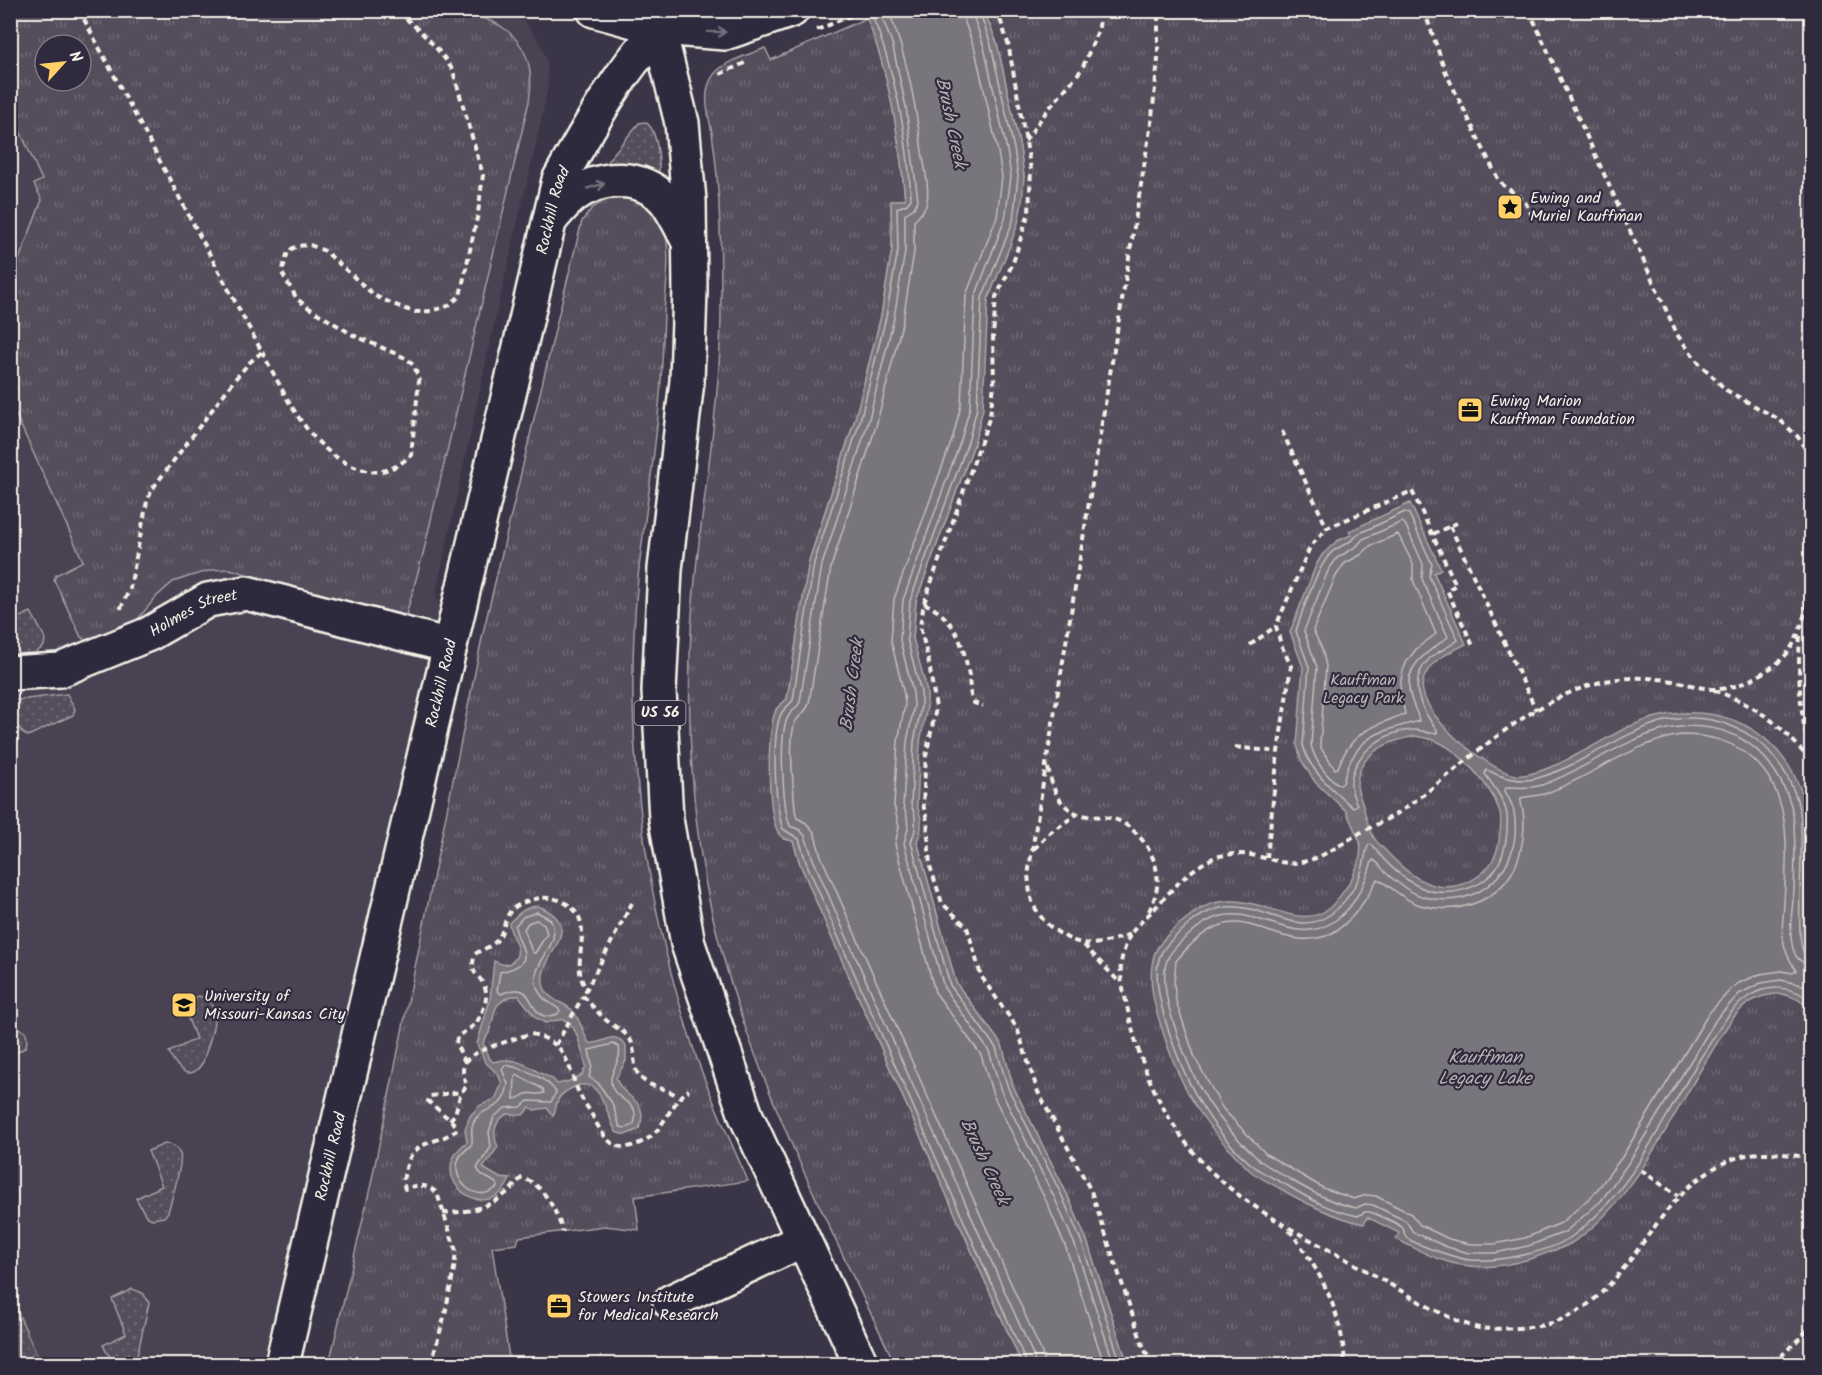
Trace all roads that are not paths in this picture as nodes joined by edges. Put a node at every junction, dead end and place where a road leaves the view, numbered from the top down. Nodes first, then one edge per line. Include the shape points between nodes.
1 (594, 10) edge
2 (664, 16) edge
3 (804, 21) edge
4 (550, 219) junction
5 (689, 242) junction
6 (450, 646) junction
7 (10, 673) edge
8 (803, 1240) junction
9 (670, 1302) dead end
10 (282, 1365) edge
11 (861, 1365) edge

1 - 2 main road
2 -> 3 main road via 725,33
2 - 4 main road, Rockhill Road via 608,94 564,171
2 - 5 main road, US 56 via 682,123
4 -> 5 main road via 573,196 594,184 626,180 645,184 666,201
4 - 6 main road, Rockhill Road
5 - 8 main road, US 56 via 687,381 665,569 659,691 666,819 688,944 746,1116
6 - 7 main road, Holmes Street via 246,594 208,600 149,634 60,670
6 - 10 main road, Rockhill Road
8 - 9 main road
8 - 11 main road, US 56

